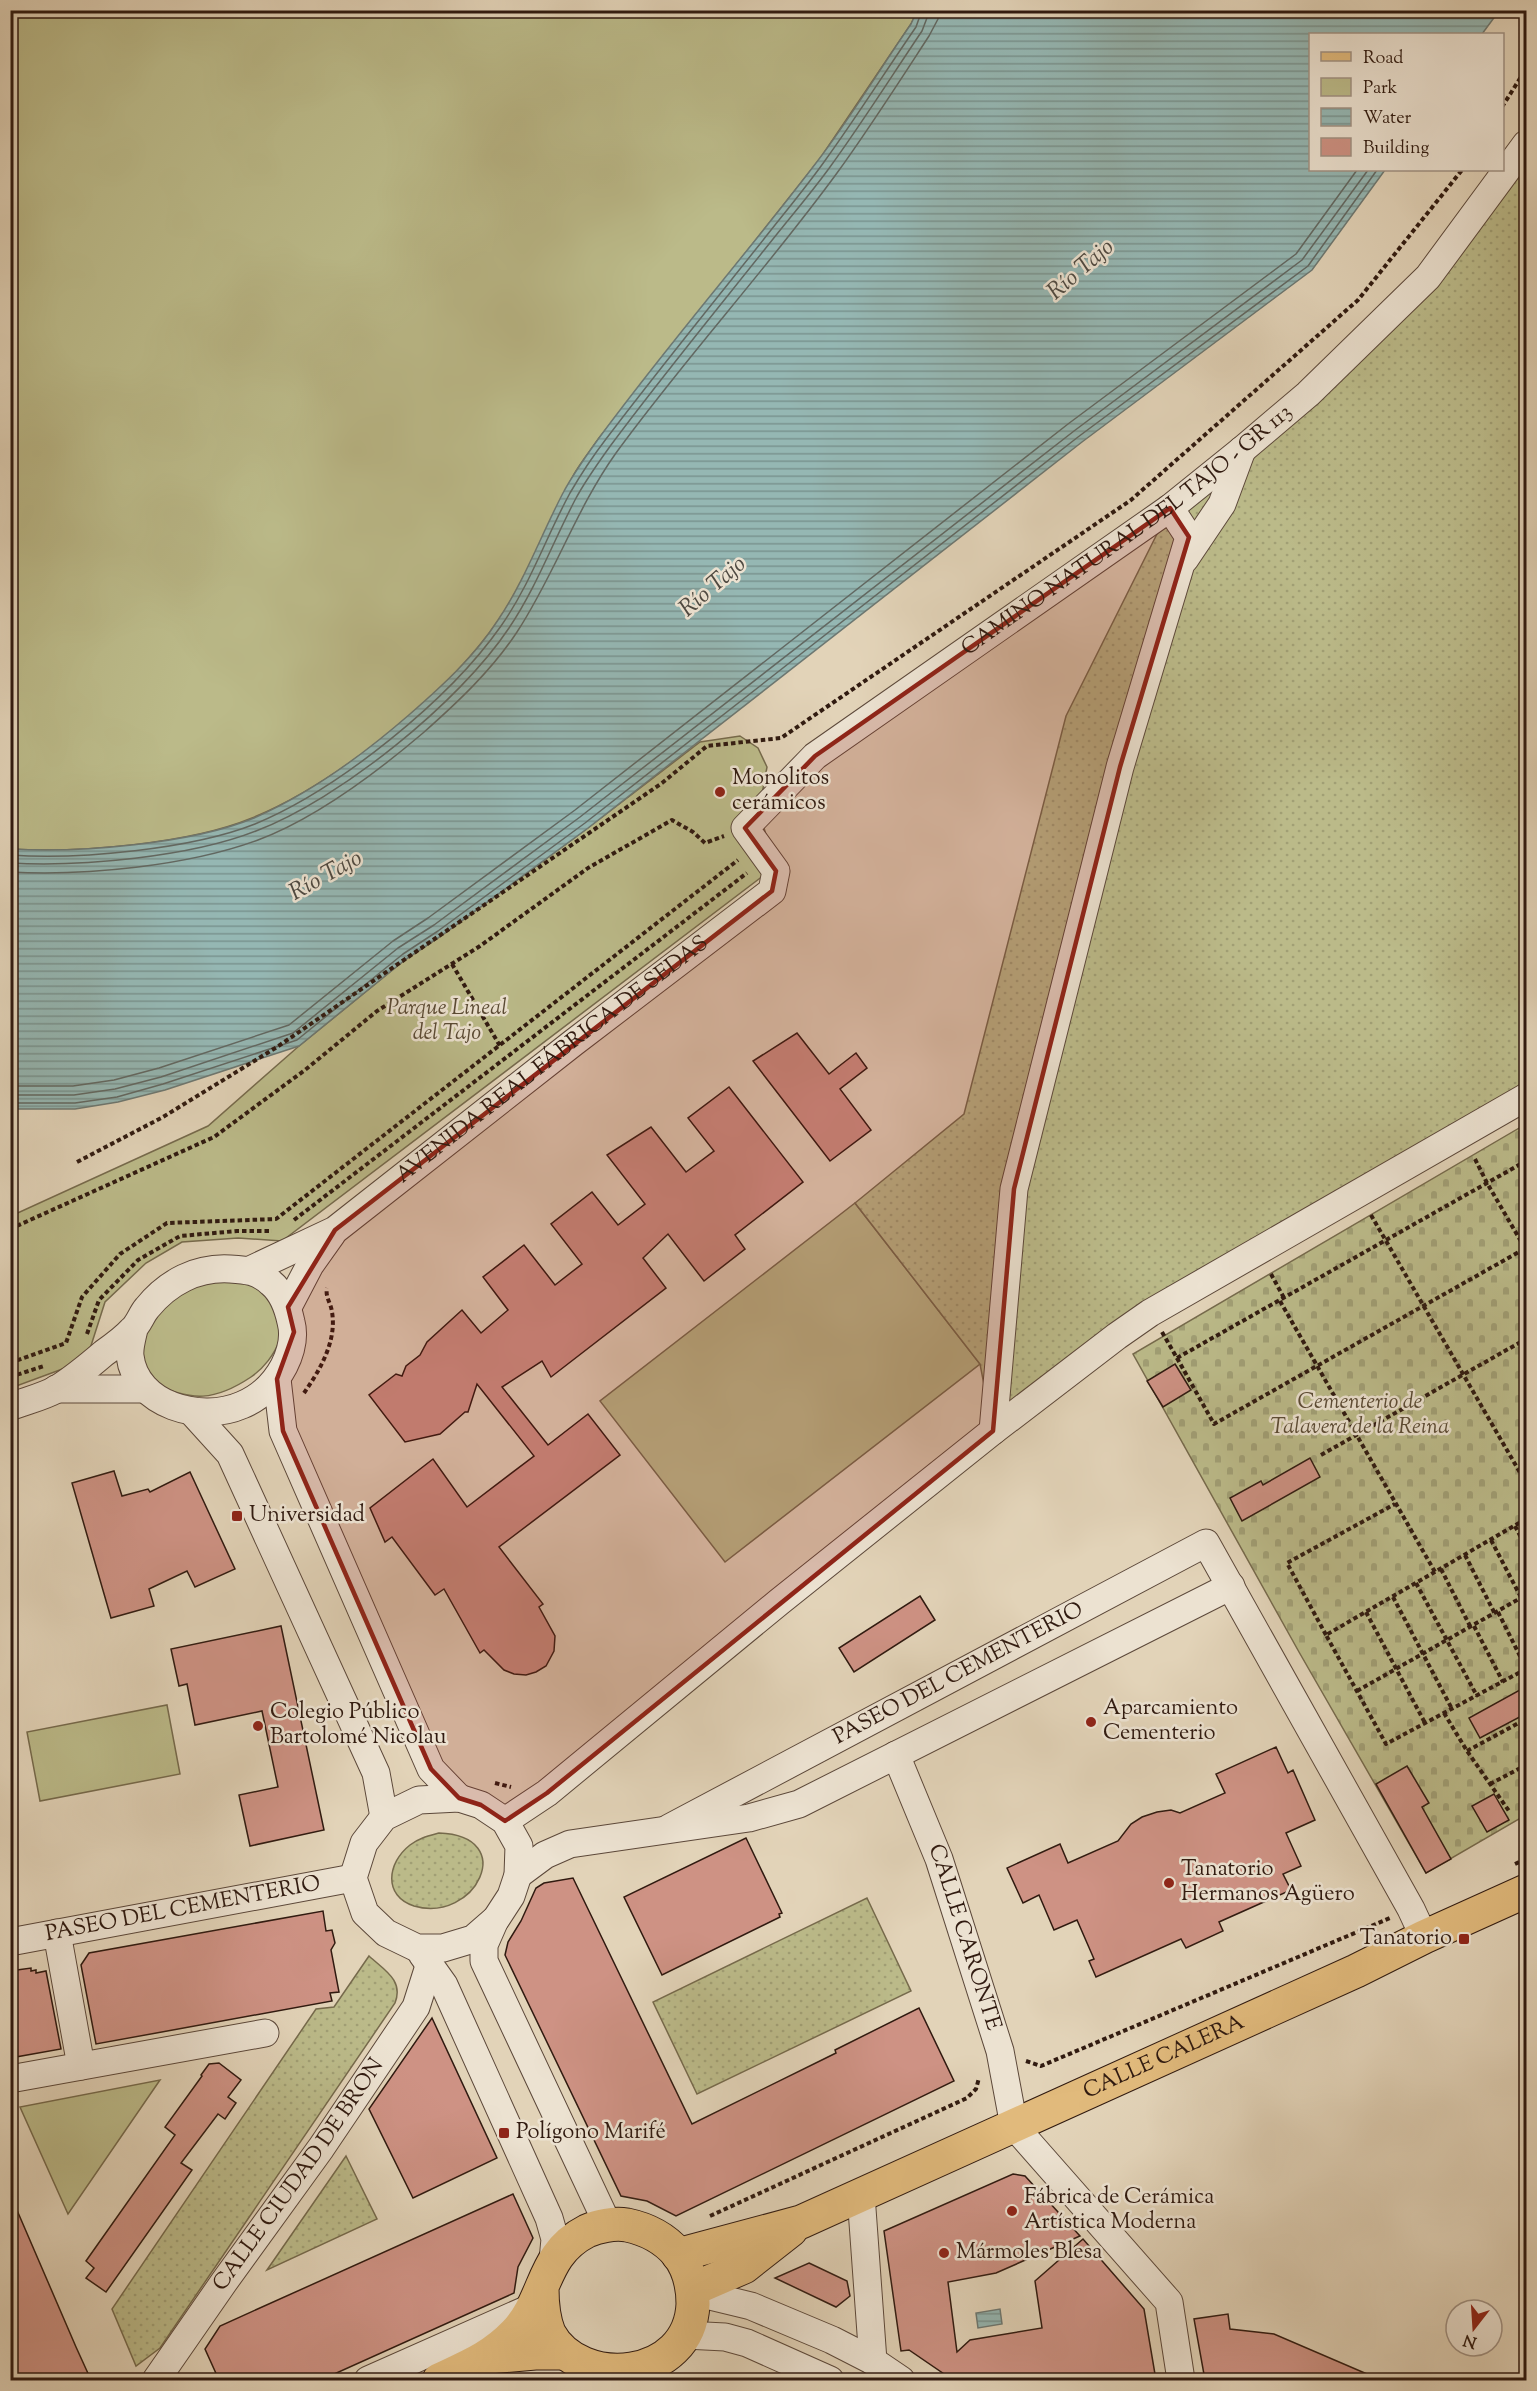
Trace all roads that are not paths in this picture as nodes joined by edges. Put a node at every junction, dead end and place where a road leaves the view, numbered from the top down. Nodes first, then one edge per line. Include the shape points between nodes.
1 (1527, 144) edge
2 (1242, 450) junction
3 (1170, 508) junction
4 (1179, 568) junction
5 (772, 891) joint
6 (1527, 1097) edge
7 (335, 1230) junction
8 (250, 1270) junction
9 (288, 1307) junction
10 (134, 1329) junction
11 (53, 1376) junction
12 (277, 1379) junction
13 (145, 1389) junction
14 (10, 1407) edge
15 (191, 1411) junction
16 (993, 1431) junction
17 (1231, 1586) junction
18 (896, 1755) junction
19 (459, 1798) junction
20 (384, 1817) junction
21 (505, 1821) junction
22 (669, 1828) junction
23 (518, 1875) junction
24 (353, 1878) junction
25 (1516, 1879) edge
26 (496, 1919) junction
27 (1418, 1923) junction
28 (57, 1933) junction
29 (10, 1942) edge
30 (424, 1956) junction
31 (265, 2033) dead end
32 (81, 2066) junction
33 (10, 2079) edge
34 (1014, 2126) junction
35 (861, 2195) junction
36 (801, 2222) junction
37 (608, 2225) junction
38 (678, 2255) junction
39 (543, 2285) junction
40 (693, 2291) junction
41 (686, 2335) junction
42 (563, 2353) junction
43 (489, 2357) junction
44 (873, 2361) junction
45 (643, 2376) edge
46 (599, 2377) edge
47 (156, 2380) edge
48 (368, 2380) edge
49 (439, 2380) edge
50 (830, 2380) edge
51 (900, 2380) edge
52 (1181, 2380) edge

1 - 2 street, CAMINO NATURAL DEL TAJO - GR 113 via 1428,277 1308,394
2 - 3 street, CAMINO NATURAL DEL TAJO - GR 113
2 - 4 street via 1222,504
3 - 4 street via 1189,537
3 - 5 street, CAMINO NATURAL DEL TAJO - GR 113 via 815,756 757,844 776,871
4 - 16 street via 1120,767 1014,1189
5 - 7 street, AVENIDA REAL FÁBRICA DE SEDAS
6 - 16 street via 1150,1313
7 - 8 street, AVENIDA REAL FÁBRICA DE SEDAS
7 - 9 street, AVENIDA REAL FÁBRICA DE SEDAS via 310,1265
8 - 9 street, AVENIDA REAL FÁBRICA DE SEDAS via 276,1286
8 - 10 street, AVENIDA REAL FÁBRICA DE SEDAS via 217,1268 191,1273 147,1307
9 - 12 street, AVENIDA REAL FÁBRICA DE SEDAS via 294,1332 289,1357
10 - 11 street, AVENIDA REAL FÁBRICA DE SEDAS
10 - 13 street, AVENIDA REAL FÁBRICA DE SEDAS via 129,1354 134,1374
11 - 13 street, AVENIDA REAL FÁBRICA DE SEDAS
11 - 14 street, AVENIDA REAL FÁBRICA DE SEDAS
12 - 15 street, AVENIDA REAL FÁBRICA DE SEDAS via 261,1395 241,1406
12 - 19 street via 282,1431 431,1769
13 - 15 street, AVENIDA REAL FÁBRICA DE SEDAS via 167,1405
15 - 20 street via 230,1454 376,1773
16 - 21 street via 547,1793
17 - 18 street, PASEO DEL CEMENTERIO
17 - 22 street, PASEO DEL CEMENTERIO via 1206,1543
17 - 27 street, PASEO DEL CEMENTERIO
18 - 22 street, PASEO DEL CEMENTERIO via 799,1804 750,1818
18 - 34 street, CALLE CARONTE via 939,1859 1000,2051
19 - 20 street via 419,1800
19 - 21 street via 481,1804
20 - 24 street via 364,1843
21 - 23 street via 519,1846
22 - 23 street, PASEO DEL CEMENTERIO via 570,1844 545,1855
23 - 26 street via 511,1896
24 - 28 street, PASEO DEL CEMENTERIO
24 - 30 street via 365,1912 386,1934
25 - 27 main road, CALLE CALERA
26 - 30 street via 473,1939
26 - 37 street via 484,1945 484,1961
27 - 34 main road, CALLE CALERA via 1356,1971
28 - 29 street, PASEO DEL CEMENTERIO
28 - 32 street
30 - 39 street via 444,1985 549,2218 555,2239
30 - 47 street, CALLE CIUDAD DE BRON via 416,2007
31 - 32 street
32 - 33 street
34 - 35 main road, CALLE CALERA
34 - 52 street via 1169,2301
35 - 36 main road, CALLE CALERA
35 - 44 street
36 - 38 main road, CALLE CALERA
36 - 40 main road, CALLE CALERA via 744,2267
37 - 38 main road via 632,2226 654,2234
37 - 39 main road via 576,2236 563,2247
38 - 40 main road via 688,2271
39 - 42 main road via 542,2312 549,2334
39 - 43 main road via 516,2332
39 - 48 street
40 - 41 main road
40 - 44 street via 751,2306
41 - 45 main road via 674,2351
41 - 50 street via 725,2337 747,2343
42 - 43 main road
42 - 46 main road
43 - 49 main road
44 - 51 street
45 - 46 main road

